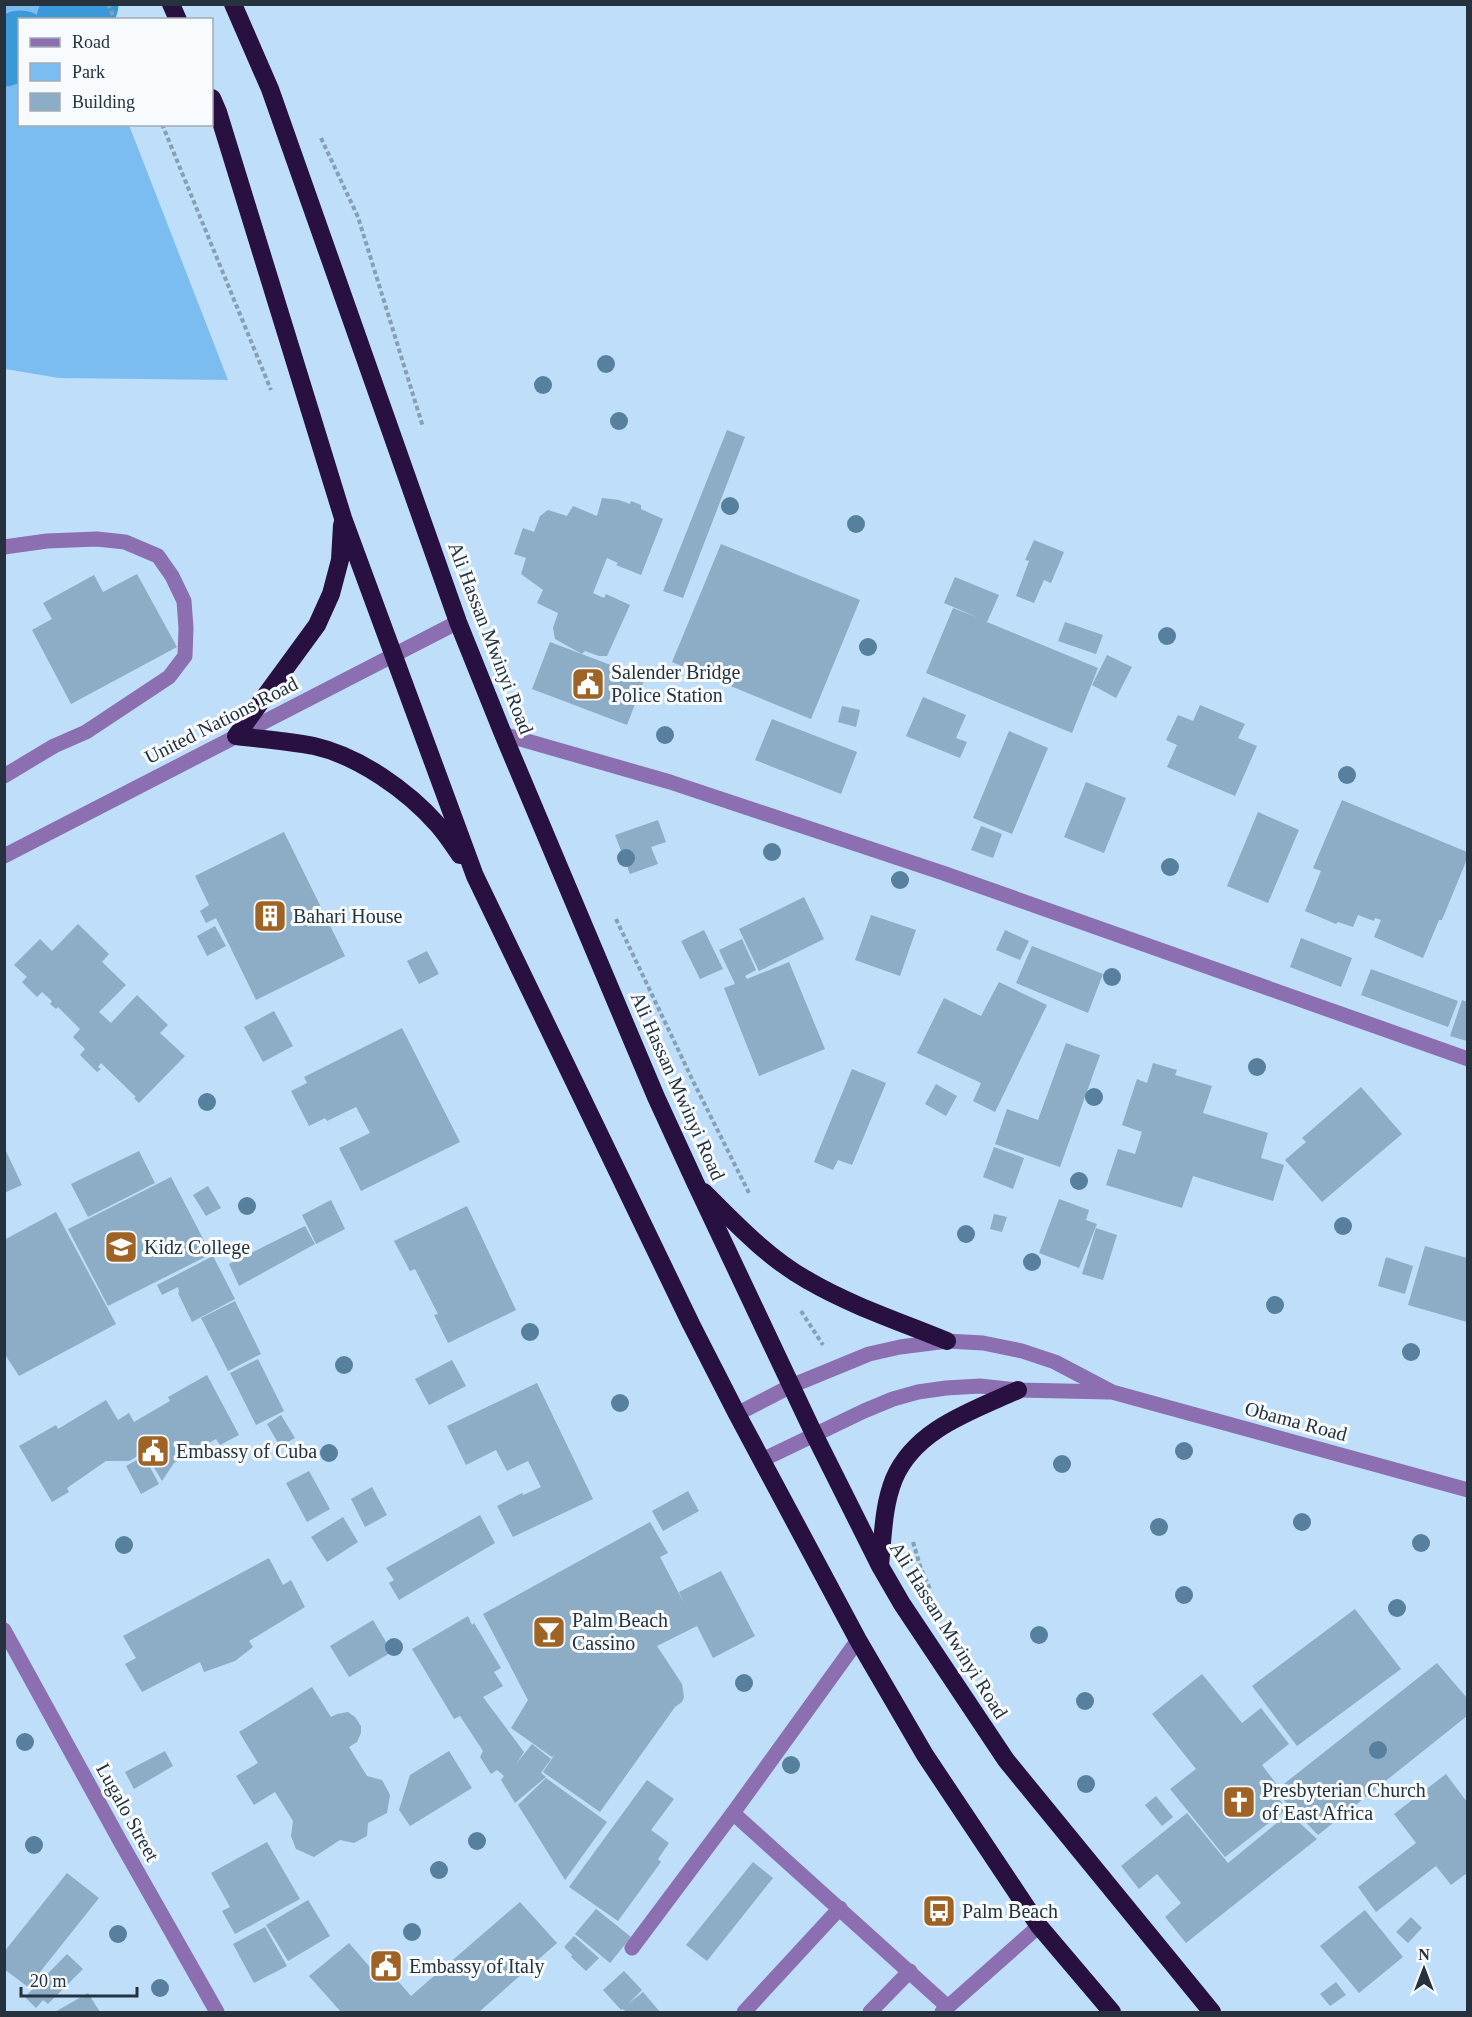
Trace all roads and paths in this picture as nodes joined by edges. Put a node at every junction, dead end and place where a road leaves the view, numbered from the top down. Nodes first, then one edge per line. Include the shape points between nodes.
1 (108, 4) edge
2 (171, 4) edge
3 (233, 4) edge
4 (114, 18) edge
5 (177, 18) edge
6 (215, 105) edge
7 (163, 126) edge
8 (318, 132) dead end
9 (167, 134) dead end
10 (425, 435) dead end
11 (343, 518) junction
12 (4, 547) edge
13 (458, 622) junction
14 (393, 655) junction
15 (503, 734) junction
16 (236, 736) junction
17 (4, 777) edge
18 (4, 856) edge
19 (475, 876) junction
20 (612, 911) dead end
21 (1467, 1059) edge
22 (695, 1182) junction
23 (754, 1199) dead end
24 (947, 1341) junction
25 (791, 1386) junction
26 (1018, 1390) junction
27 (1112, 1392) junction
28 (736, 1414) junction
29 (813, 1434) junction
30 (762, 1460) junction
31 (1467, 1490) edge
32 (880, 1566) junction
33 (4, 1630) edge
34 (858, 1640) junction
35 (733, 1813) junction
36 (840, 1908) junction
37 (1039, 1926) junction
38 (632, 1948) dead end
39 (910, 1971) junction
40 (945, 2010) edge
41 (217, 2013) edge
42 (744, 2013) edge
43 (870, 2013) edge
44 (1112, 2013) edge
45 (1212, 2013) edge

1 - 4 path
2 - 5 highway
3 - 13 highway, Ali Hassan Mwinyi Road via 270,89
6 - 11 highway
7 - 9 path
8 - 10 path via 358,217
11 - 14 highway
11 - 16 highway via 340,560 332,594 317,625
12 - 17 street via 97,538 125,542 158,556 184,602 186,628 184,656 169,677 86,732 54,746
13 - 14 street, United Nations Road
13 - 15 highway, Ali Hassan Mwinyi Road
14 - 16 street, United Nations Road
14 - 19 highway
15 - 21 street via 670,782 897,858
15 - 22 highway, Ali Hassan Mwinyi Road
16 - 18 street, United Nations Road
16 - 19 highway via 316,747 374,772 399,788 439,825
19 - 28 highway
20 - 23 path
22 - 24 highway via 760,1247 807,1280
22 - 25 highway, Ali Hassan Mwinyi Road
24 - 25 street via 870,1354
24 - 27 street via 1022,1351 1054,1362
25 - 28 street
25 - 29 highway, Ali Hassan Mwinyi Road
26 - 27 street
26 - 29 street via 980,1386 918,1392
26 - 32 highway via 945,1425 927,1436 908,1456 894,1479 886,1508
27 - 31 street, Obama Road
28 - 30 highway
29 - 30 street
29 - 32 highway, Ali Hassan Mwinyi Road
30 - 34 highway
32 - 45 highway, Ali Hassan Mwinyi Road via 1006,1760
33 - 41 street, Lugalo Street
34 - 35 street
34 - 37 highway via 926,1755
35 - 36 street
35 - 38 street
36 - 39 street
36 - 42 street
37 - 40 street
37 - 44 highway
39 - 40 street
39 - 43 street

